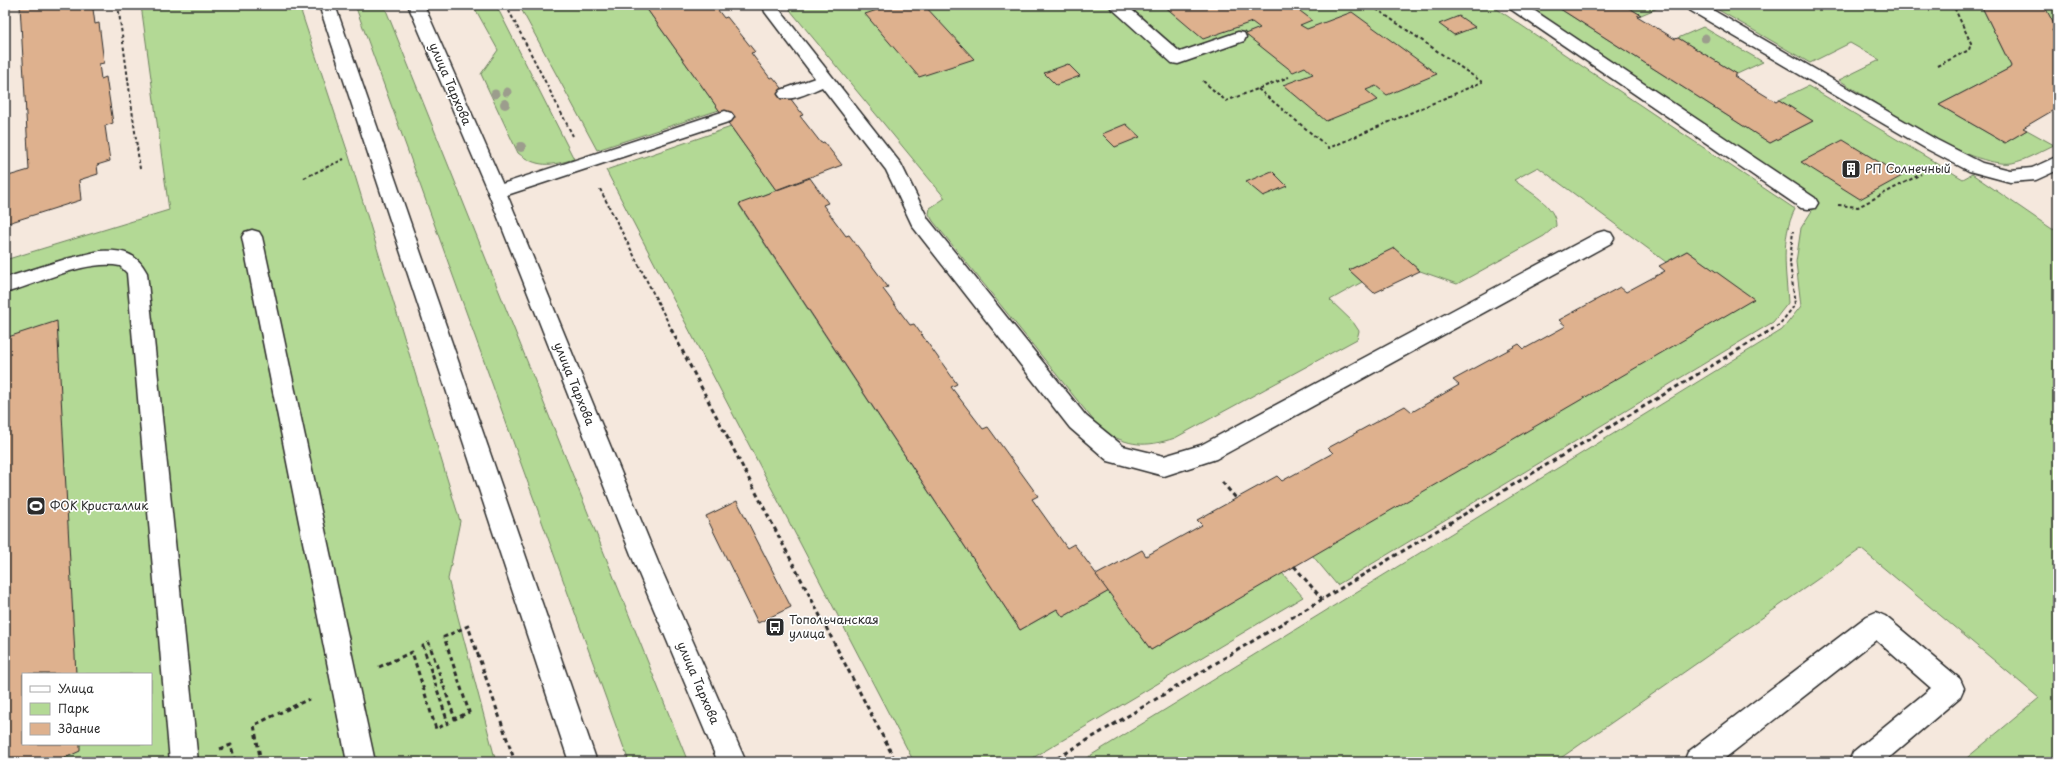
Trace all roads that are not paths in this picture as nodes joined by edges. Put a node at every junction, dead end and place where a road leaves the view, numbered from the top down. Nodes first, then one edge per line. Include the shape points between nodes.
1 (327, 5) edge
2 (416, 5) edge
3 (771, 5) edge
4 (1116, 5) edge
5 (1515, 5) edge
6 (1692, 5) edge
7 (1238, 37) dead end
8 (826, 80) junction
9 (787, 94) dead end
10 (725, 117) dead end
11 (2058, 162) edge
12 (497, 192) junction
13 (1808, 203) road end
14 (252, 237) dead end
15 (1604, 238) dead end
16 (5, 286) edge
17 (184, 762) edge
18 (361, 762) edge
19 (583, 762) edge
20 (732, 762) edge
21 (1698, 762) edge
22 (1863, 762) edge

1 - 19 main road
2 - 12 main road, улица Тархова
3 - 8 main road via 771,9
4 - 7 main road via 1178,59
5 - 13 main road
6 - 11 main road via 1954,157 1976,167 2010,176 2036,174
8 - 9 main road
8 - 15 main road via 894,168 920,222 1078,422 1116,454 1164,466 1208,452
10 - 12 main road
12 - 20 main road, улица Тархова via 646,562
14 - 18 main road
16 - 17 main road via 95,258 124,259 133,265 137,273
21 - 22 main road via 1876,624 1951,688

